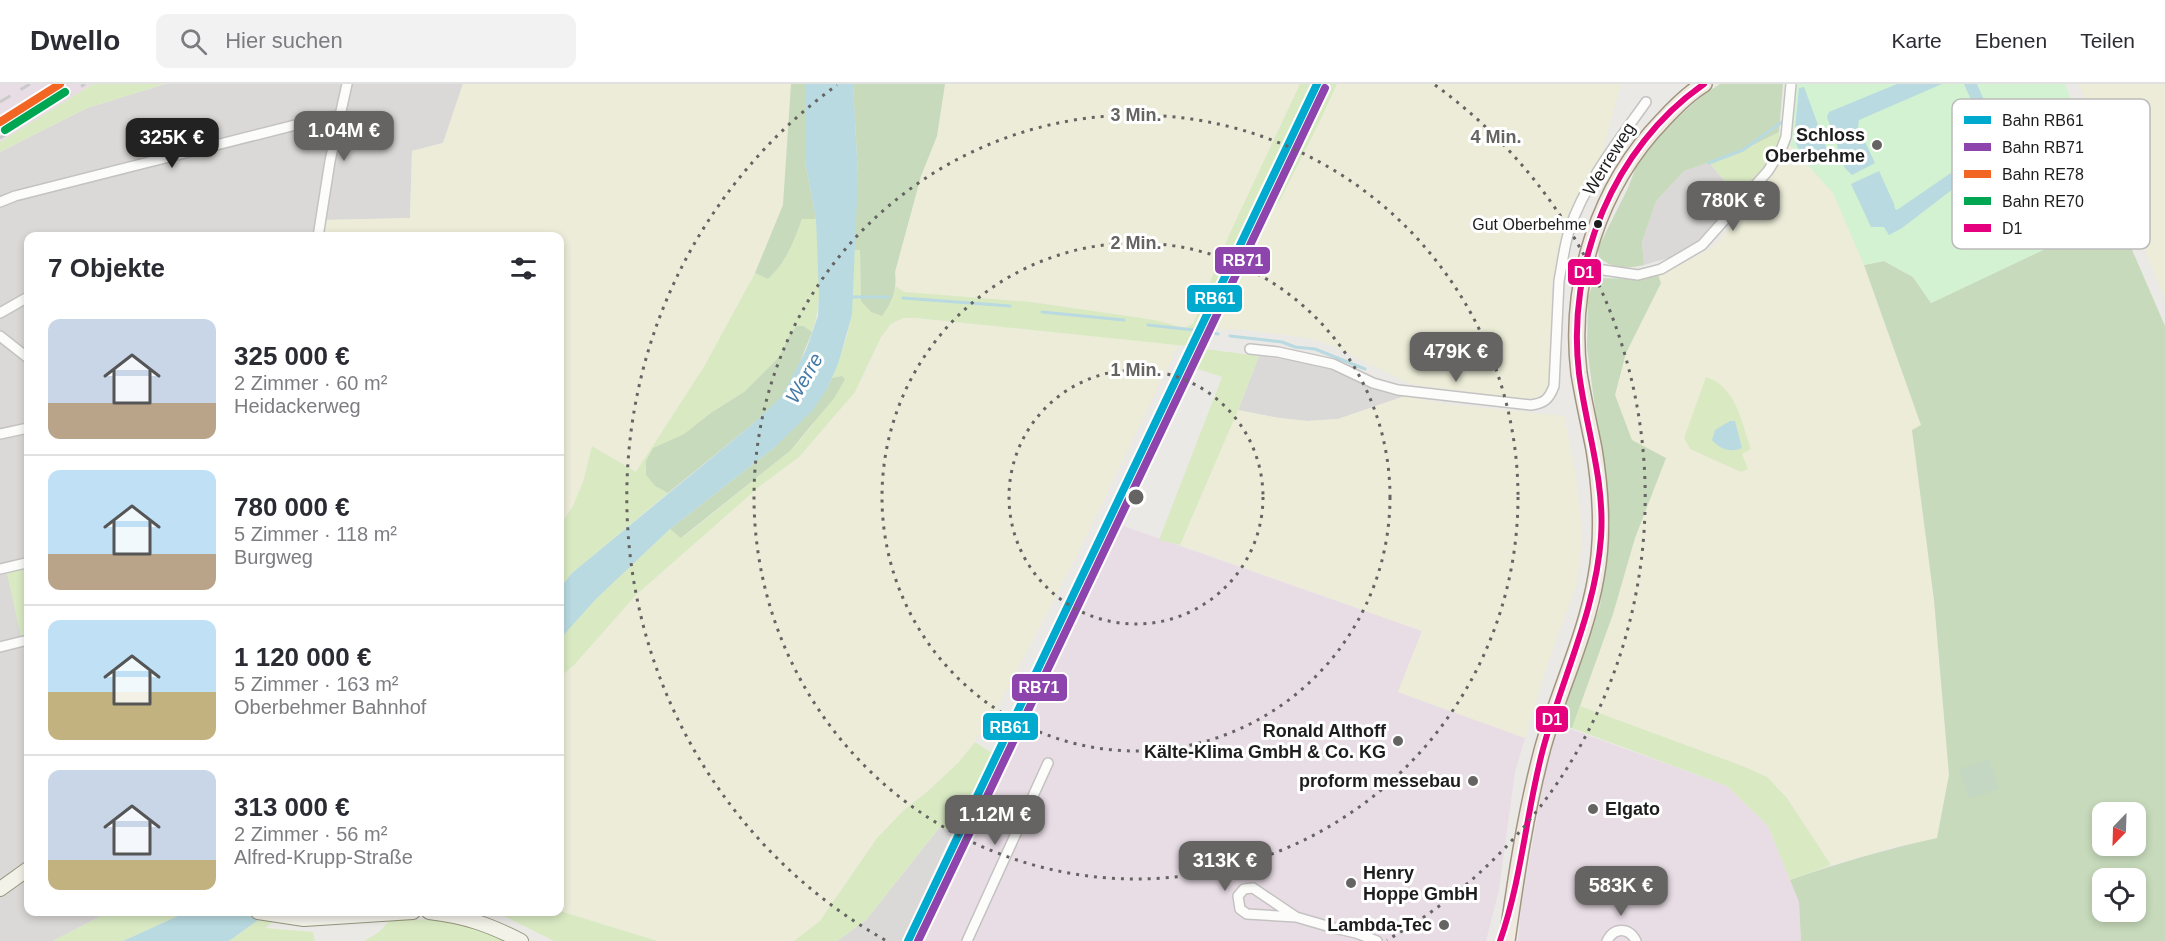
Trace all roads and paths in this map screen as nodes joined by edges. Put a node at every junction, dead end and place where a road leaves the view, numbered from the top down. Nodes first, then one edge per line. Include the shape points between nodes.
1 (347, 84) edge
2 (1704, 84) edge
3 (1791, 84) edge
4 (1646, 102) dead end
5 (340, 116) junction
6 (0, 202) edge
7 (319, 232) edge
8 (1562, 264) junction
9 (1584, 268) junction
10 (24, 299) edge
11 (0, 313) edge
12 (0, 336) edge
13 (1250, 349) dead end
14 (24, 355) edge
15 (24, 429) edge
16 (0, 434) edge
17 (24, 563) edge
18 (0, 569) edge
19 (24, 641) edge
20 (0, 647) edge
21 (1048, 763) dead end
22 (24, 872) edge
23 (0, 889) edge
24 (1510, 915) junction
25 (284, 916) edge
26 (351, 916) edge
27 (459, 916) edge
28 (1296, 917) junction
29 (522, 941) edge
30 (967, 941) edge
31 (1377, 941) edge
32 (1500, 941) edge
33 (1507, 941) edge
34 (1607, 941) edge
35 (1636, 941) edge

1 - 5 street
2 - 9 main road via 1655,128 1634,155 1604,207
3 - 9 street via 1781,150 1768,171 1702,245 1661,269 1638,275
4 - 8 street, Werreweg via 1589,188 1570,228
5 - 6 street via 156,159
5 - 7 street
8 - 9 street
8 - 13 street, Werreweg via 1554,386 1550,397 1542,403 1398,390 1333,364
9 - 24 main road via 1578,300 1579,373 1599,482 1599,556 1591,603 1543,747
10 - 11 street
12 - 14 street
15 - 16 street
17 - 18 street
19 - 20 street
21 - 30 street
22 - 23 main road
24 - 32 main road
24 - 33 main road
25 - 26 main road
27 - 29 main road
28 - 28 street via 1256,889 1247,888 1238,896 1240,909 1247,914
28 - 31 street
34 - 35 street via 1621,930 1629,932

